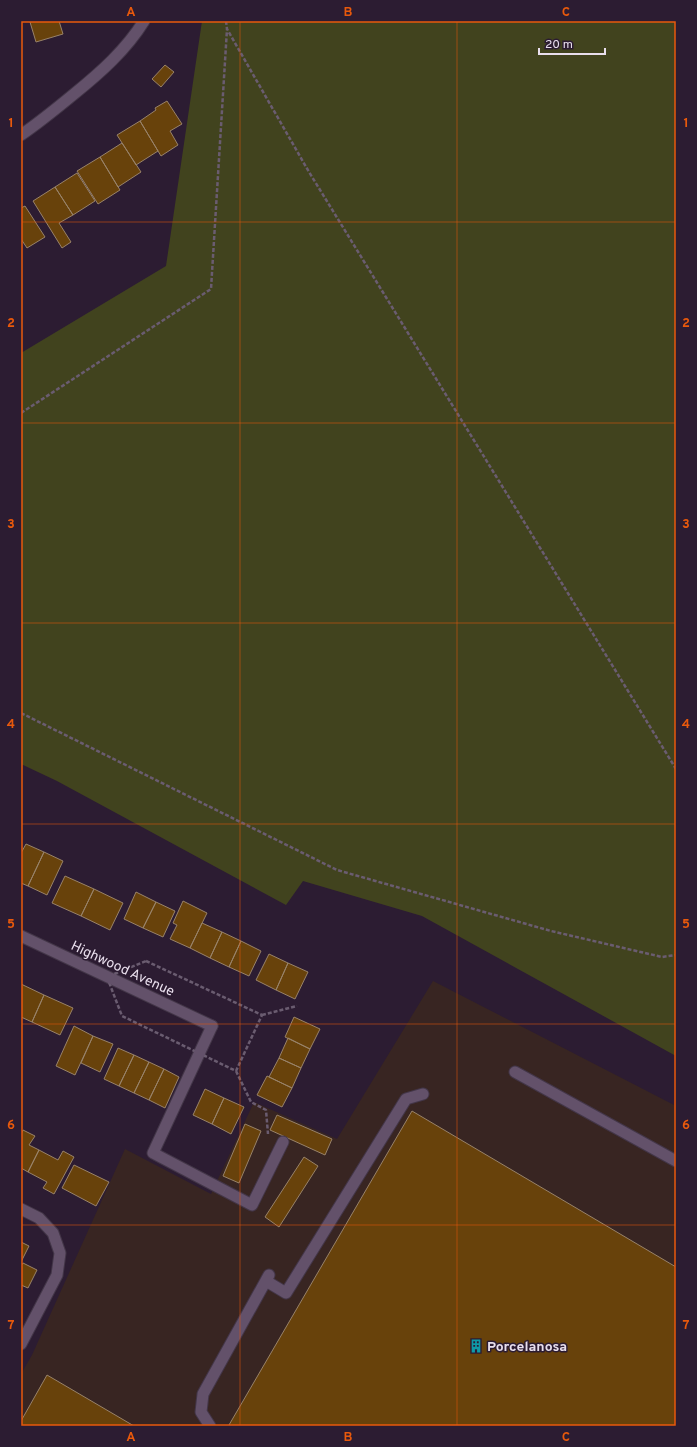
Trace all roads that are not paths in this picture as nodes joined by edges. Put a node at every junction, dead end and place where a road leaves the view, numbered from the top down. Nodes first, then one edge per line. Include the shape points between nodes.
1 (144, 21) edge
2 (21, 135) edge
3 (21, 936) edge
4 (515, 1072) dead end
5 (423, 1094) dead end
6 (283, 1142) road end
7 (676, 1161) edge
8 (21, 1209) edge
9 (21, 1344) edge
10 (210, 1426) edge

1 - 2 street via 110,63 46,118
3 - 6 street, Highwood Avenue via 212,1026 153,1153 252,1205
4 - 7 street
5 - 10 street via 406,1099 286,1293 268,1278 203,1394 201,1412
8 - 9 street via 39,1218 53,1234 60,1253 57,1275

